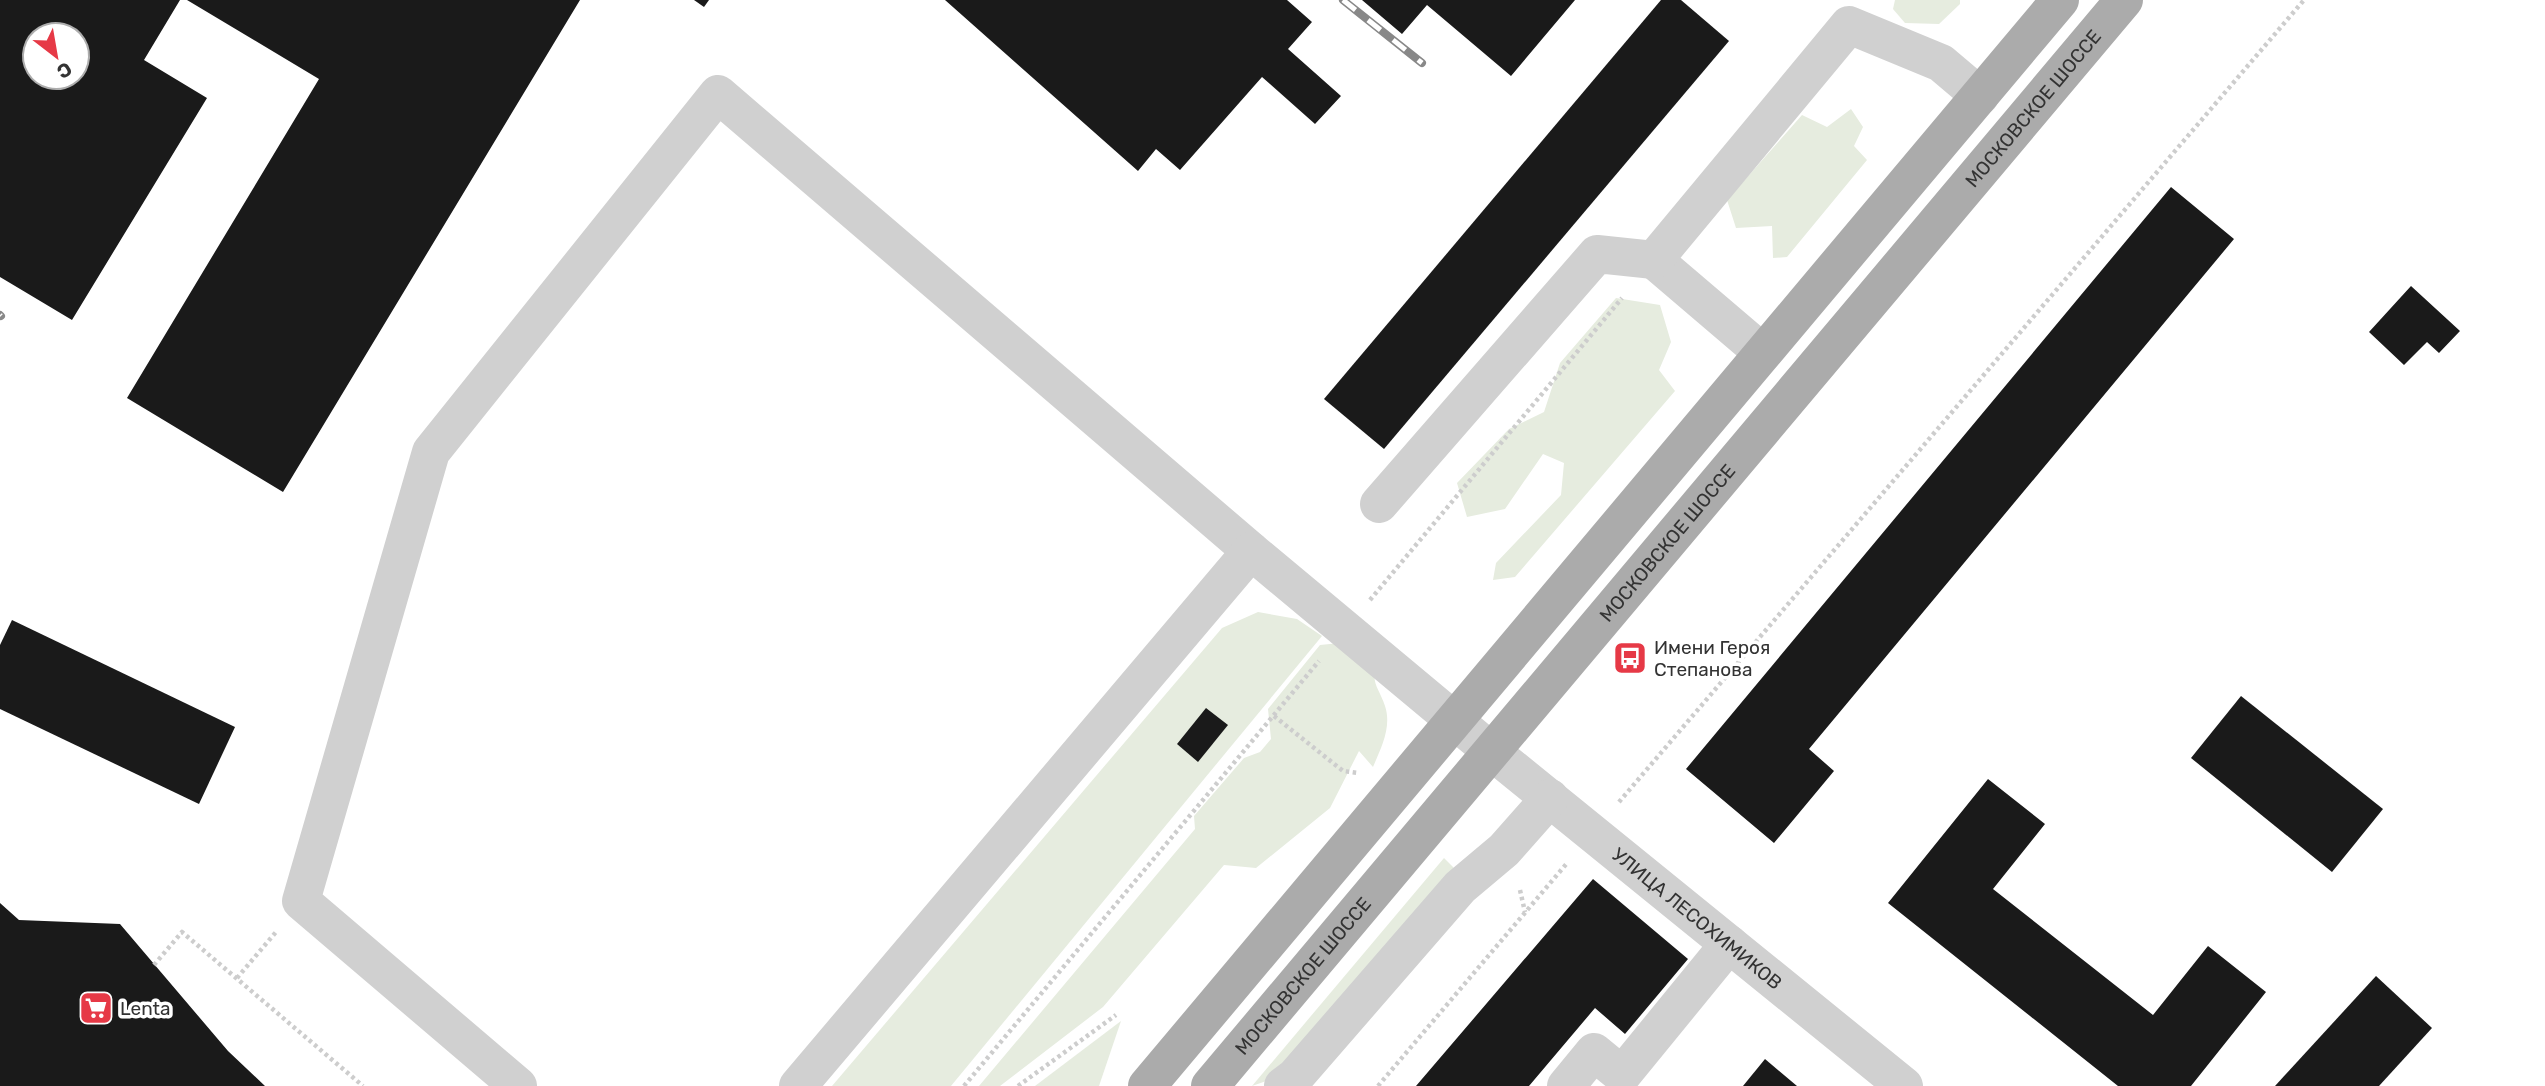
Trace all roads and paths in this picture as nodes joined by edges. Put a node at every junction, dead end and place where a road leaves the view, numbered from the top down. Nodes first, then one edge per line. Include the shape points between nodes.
1 (2060, 0) edge
2 (2124, 0) edge
3 (2304, 0) edge
4 (1980, 96) junction
5 (1654, 260) junction
6 (1763, 353) junction
7 (1379, 504) dead end
8 (1251, 551) junction
9 (1362, 610) dead end
10 (1325, 654) dead end
11 (1274, 716) junction
12 (1454, 719) junction
13 (1491, 751) junction
14 (1370, 774) dead end
15 (1550, 798) junction
16 (1592, 833) junction
17 (301, 901) junction
18 (1729, 944) junction
19 (154, 965) dead end
20 (237, 978) junction
21 (1116, 1015) dead end
22 (363, 1086) edge
23 (518, 1086) edge
24 (798, 1086) edge
25 (964, 1086) edge
26 (1017, 1086) edge
27 (1147, 1086) edge
28 (1210, 1086) edge
29 (1283, 1086) edge
30 (1378, 1086) edge
31 (1566, 1086) edge
32 (1904, 1086) edge

1 - 4 main road
2 - 13 main road, МОСКОВСКОЕ ШОССЕ
3 - 16 path
4 - 5 street via 1941,63 1849,25
4 - 6 main road
5 - 6 street
5 - 7 street via 1597,254
5 - 9 path
6 - 12 main road
8 - 12 street, УЛИЦА ЛЕСОХИМИКОВ
8 - 17 street, УЛИЦА ЛЕСОХИМИКОВ via 718,94 431,452
8 - 24 street
10 - 11 path
11 - 14 path via 1343,771
11 - 25 path
12 - 13 street, УЛИЦА ЛЕСОХИМИКОВ
12 - 27 main road
13 - 15 street, УЛИЦА ЛЕСОХИМИКОВ
13 - 28 main road, МОСКОВСКОЕ ШОССЕ
15 - 16 street, УЛИЦА ЛЕСОХИМИКОВ
15 - 29 street via 1504,850 1460,887
16 - 18 street, УЛИЦА ЛЕСОХИМИКОВ
16 - 30 path
17 - 20 path
17 - 23 street
18 - 31 street via 1622,1075 1594,1052
18 - 32 street, УЛИЦА ЛЕСОХИМИКОВ
19 - 20 path via 182,932
20 - 22 path
21 - 26 path

